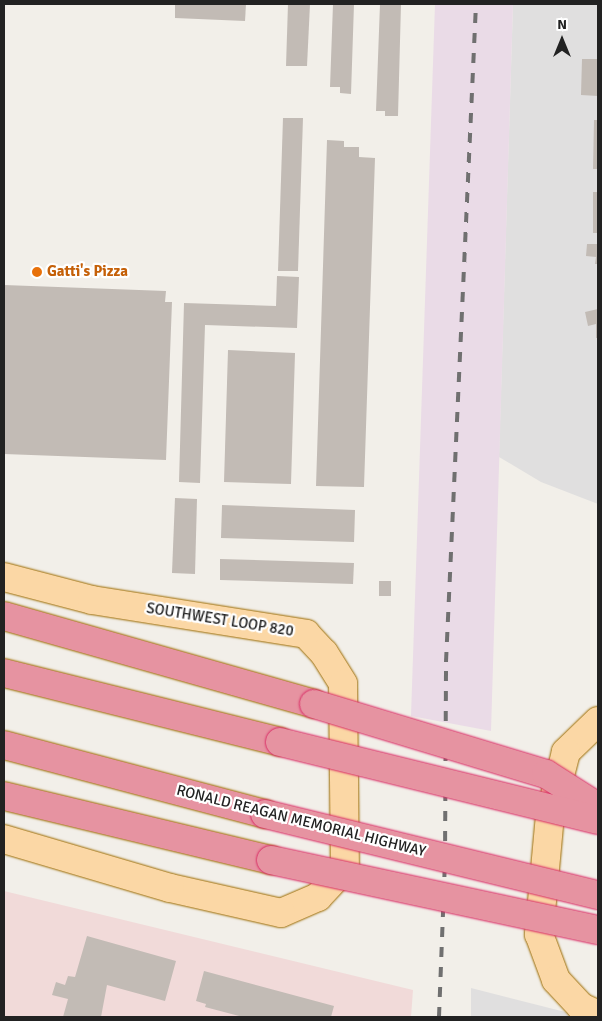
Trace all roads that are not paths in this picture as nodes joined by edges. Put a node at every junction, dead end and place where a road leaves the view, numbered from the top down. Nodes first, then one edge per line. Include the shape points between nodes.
1 (4, 578) edge
2 (4, 616) edge
3 (4, 674) edge
4 (598, 721) edge
5 (4, 745) edge
6 (4, 796) edge
7 (598, 807) edge
8 (598, 820) edge
9 (4, 839) edge
10 (598, 895) edge
11 (598, 930) edge
12 (598, 1015) edge

1 - 9 main road, SOUTHWEST LOOP 820 via 92,600 306,634 324,653 343,684 345,868 318,897 281,913 170,888
2 - 7 highway, bridge via 546,774
3 - 8 highway, bridge
4 - 12 main road via 566,752 550,815 539,934 556,980 581,1007
5 - 10 highway, RONALD REAGAN MEMORIAL HIGHWAY, bridge via 265,814
6 - 11 highway, bridge via 271,860

